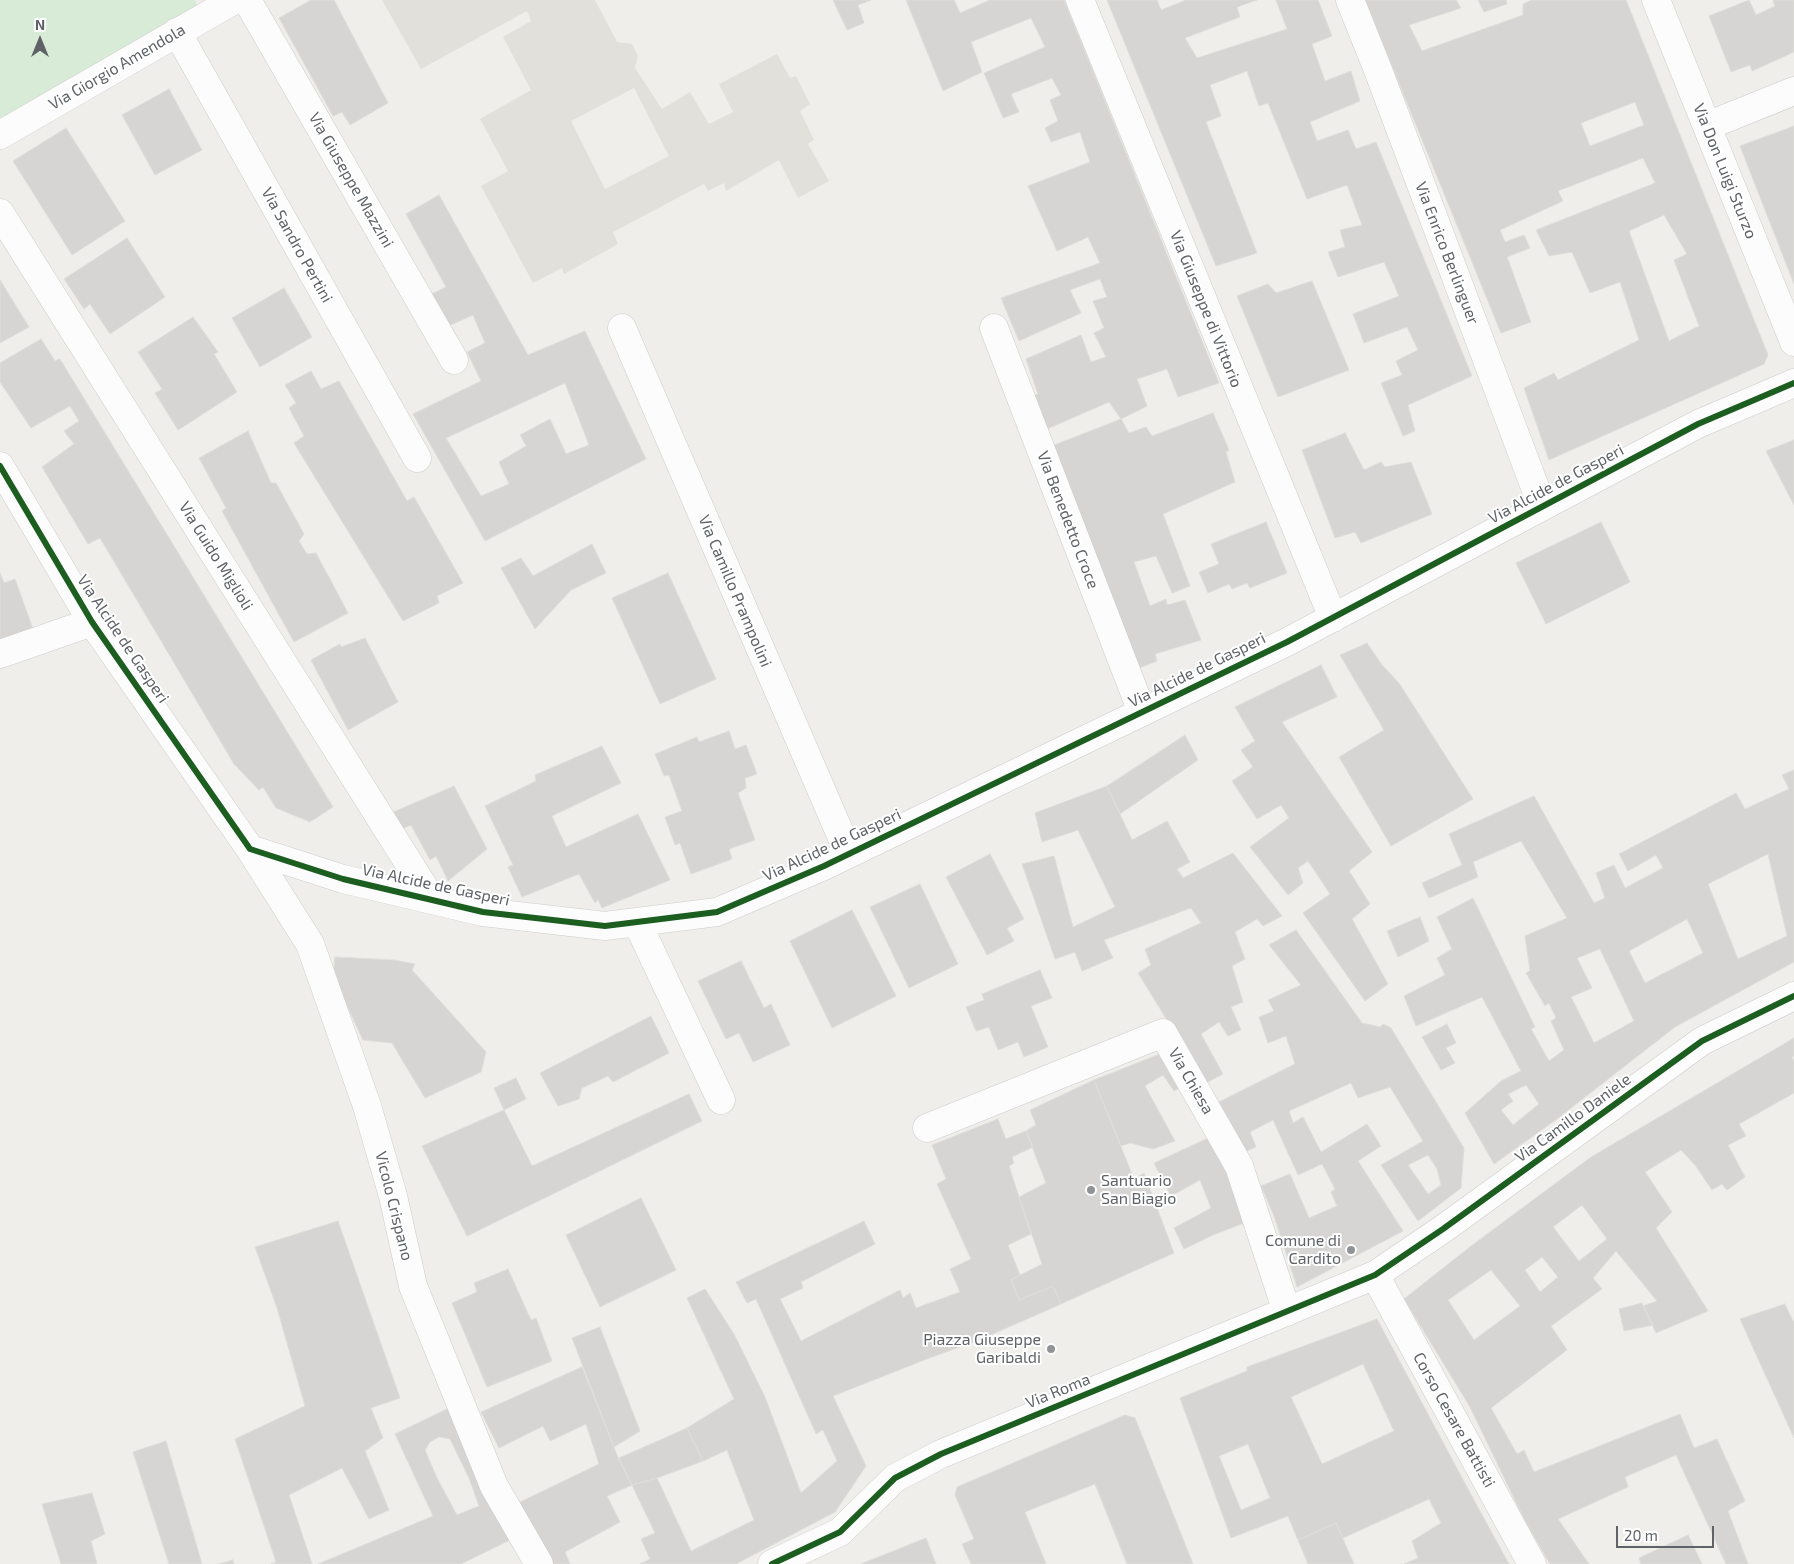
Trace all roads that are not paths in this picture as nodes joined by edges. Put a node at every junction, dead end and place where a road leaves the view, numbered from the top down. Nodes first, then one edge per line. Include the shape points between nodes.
1 (234, 0) edge
2 (247, 0) edge
3 (1080, 0) edge
4 (1350, 0) edge
5 (1656, 0) edge
6 (177, 32) junction
7 (1794, 91) edge
8 (1707, 126) junction
9 (0, 135) edge
10 (0, 213) edge
11 (622, 328) dead end
12 (994, 328) dead end
13 (1794, 342) edge
14 (454, 360) dead end
15 (1794, 384) edge
16 (417, 458) dead end
17 (0, 466) edge
18 (1542, 506) junction
19 (1333, 618) junction
20 (92, 622) junction
21 (0, 654) edge
22 (1142, 712) junction
23 (250, 849) junction
24 (849, 854) junction
25 (432, 900) junction
26 (637, 922) junction
27 (1794, 996) edge
28 (721, 1100) dead end
29 (927, 1128) dead end
30 (1375, 1275) junction
31 (1287, 1312) junction
32 (539, 1564) edge
33 (772, 1564) edge
34 (1532, 1564) edge

1 - 6 street, Via Giorgio Amendola
2 - 14 street, Via Giuseppe Mazzini
3 - 19 street, Via Giuseppe di Vittorio
4 - 18 street, Via Enrico Berlinguer
5 - 8 street, Via Don Luigi Sturzo
6 - 9 street, Via Giorgio Amendola
6 - 16 street, Via Sandro Pertini
7 - 8 street
8 - 13 street, Via Don Luigi Sturzo
10 - 25 street, Via Guido Miglioli
11 - 24 street, Via Camillo Prampolini
12 - 22 street, Via Benedetto Croce
15 - 18 street, Via Alcide de Gasperi via 1698,424
17 - 20 street, Via Alcide de Gasperi
18 - 19 street, Via Alcide de Gasperi
19 - 22 street, Via Alcide de Gasperi
20 - 21 street
20 - 23 street, Via Alcide de Gasperi
22 - 24 street, Via Alcide de Gasperi
23 - 25 street, Via Alcide de Gasperi via 343,879
23 - 32 street, Vicolo Crispano via 310,944 367,1106 393,1196 413,1286 494,1486
24 - 26 street, Via Alcide de Gasperi via 717,912
25 - 26 street, Via Alcide de Gasperi via 483,912 605,926
26 - 28 street
27 - 30 street, Via Camillo Daniele via 1702,1041
29 - 31 street, Via Chiesa via 1163,1033 1239,1166
30 - 31 street, Via Roma
30 - 34 street, Corso Cesare Battisti
31 - 33 street, Via Roma via 941,1454 895,1478 840,1532

